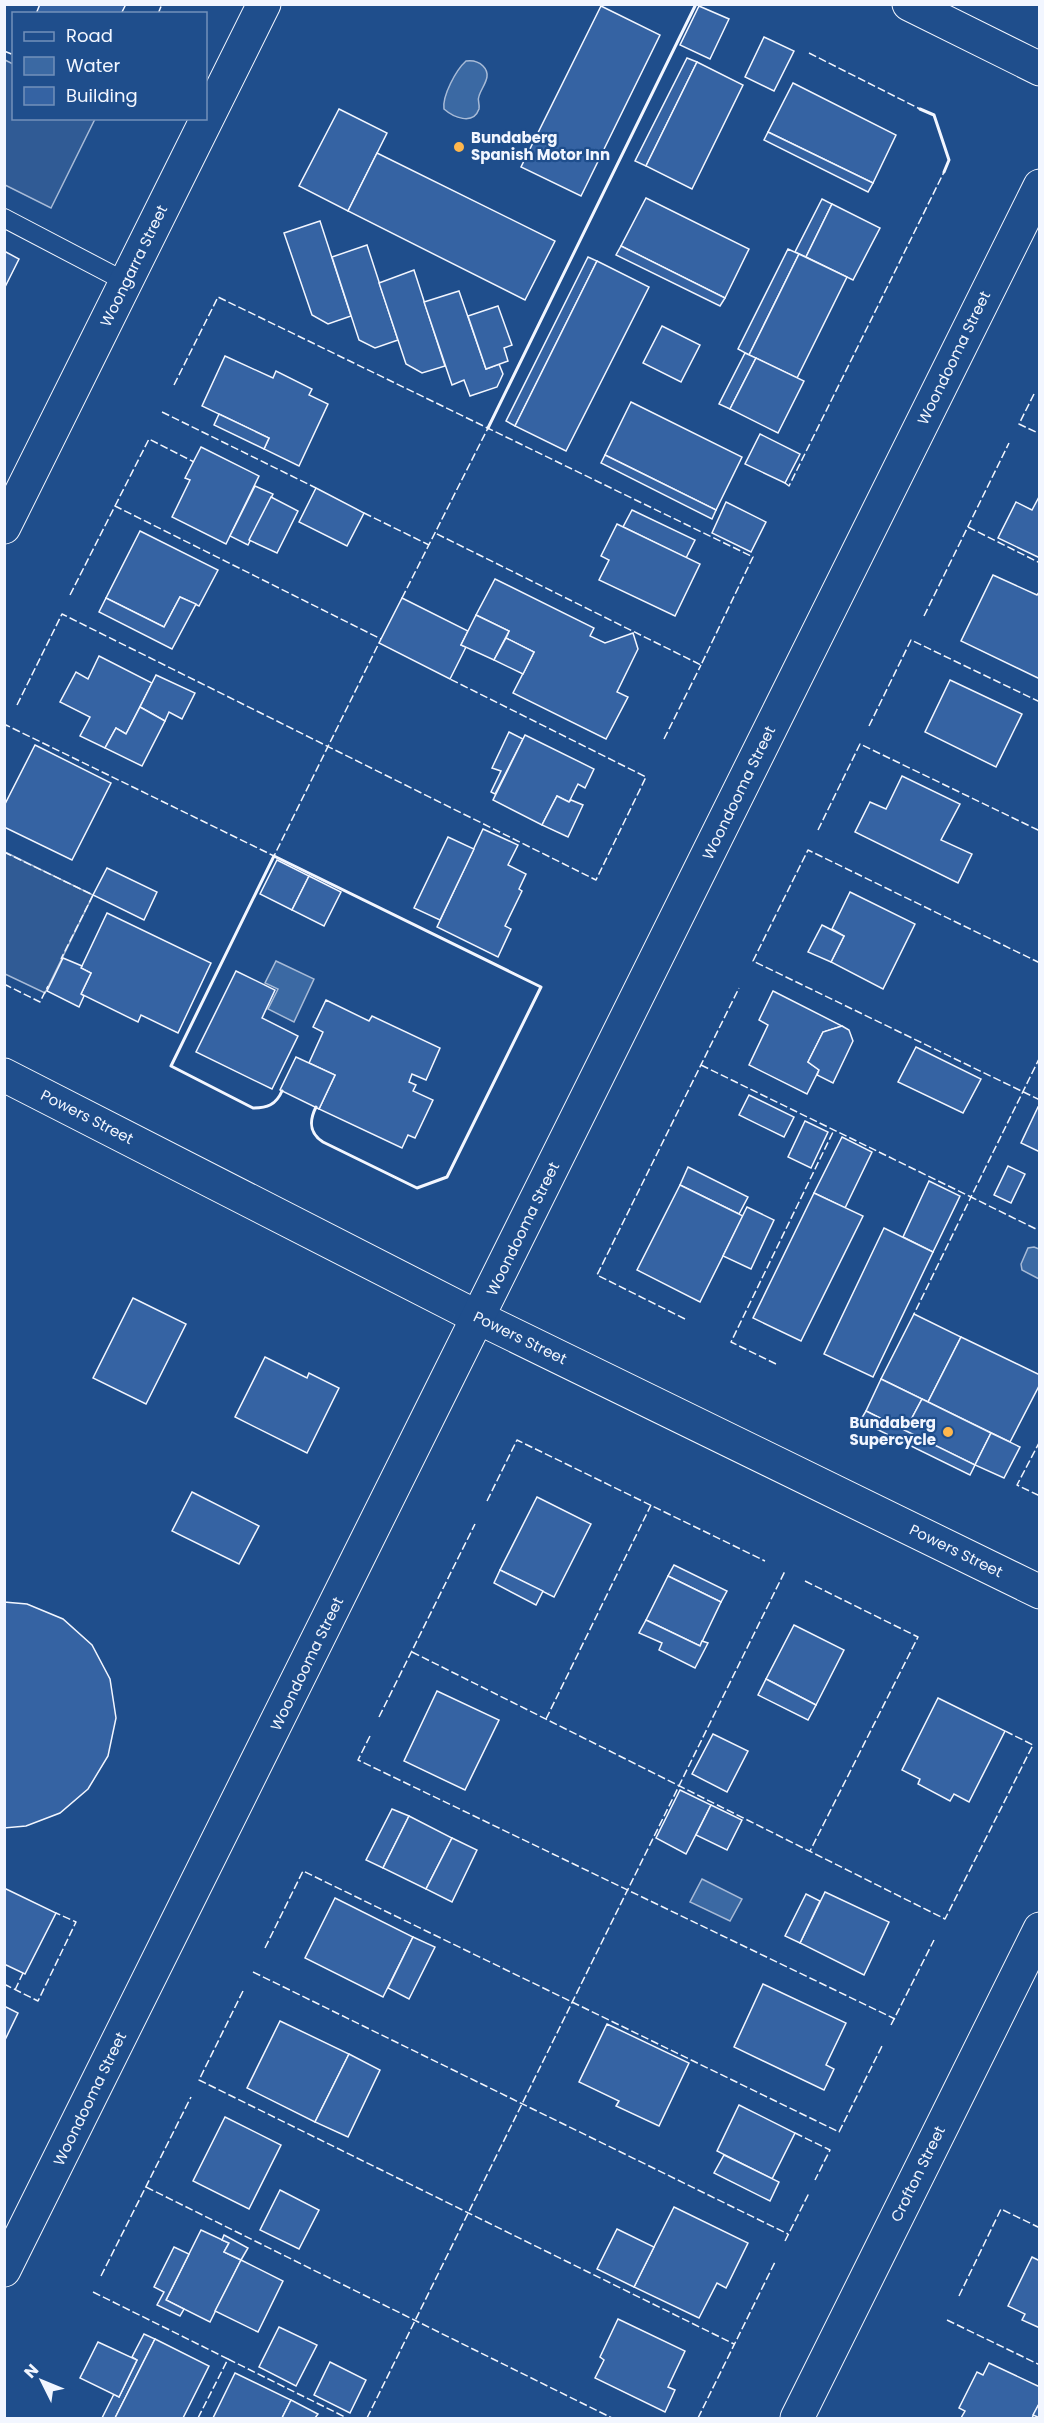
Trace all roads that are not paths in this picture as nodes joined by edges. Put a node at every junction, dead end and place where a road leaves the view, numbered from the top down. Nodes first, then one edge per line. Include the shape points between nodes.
1 (264, 4) edge
2 (909, 4) edge
3 (1040, 69) edge
4 (207, 119) edge
5 (206, 120) edge
6 (1040, 186) edge
7 (4, 218) edge
8 (126, 282) junction
9 (4, 527) edge
10 (4, 1075) edge
11 (479, 1318) junction
12 (1040, 1592) edge
13 (1040, 1929) edge
14 (4, 2271) edge
15 (797, 2418) edge

1 - 4 street, Woongarra Street
2 - 3 street
5 - 8 street, Woongarra Street
6 - 11 street, Woondooma Street
7 - 8 lane
8 - 9 street, Woongarra Street
10 - 11 street, Powers Street
11 - 12 street, Powers Street
11 - 14 street, Woondooma Street
13 - 15 street, Crofton Street

